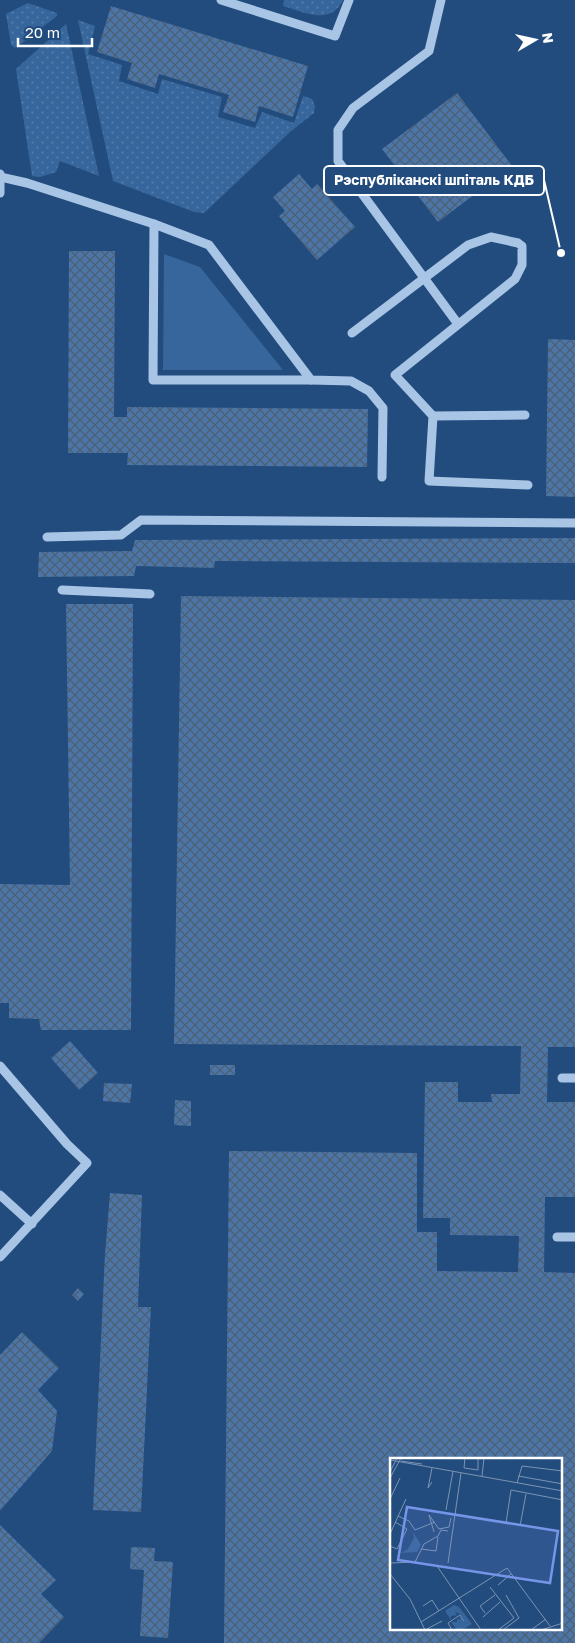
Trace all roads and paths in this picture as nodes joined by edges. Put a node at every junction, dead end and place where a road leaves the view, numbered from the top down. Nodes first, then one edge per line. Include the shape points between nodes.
1 (221, 0) edge
2 (349, 0) edge
3 (441, 0) edge
4 (0, 175) edge
5 (0, 193) edge
6 (154, 224) junction
7 (424, 278) junction
8 (458, 324) junction
9 (352, 333) dead end
10 (311, 380) junction
11 (524, 415) dead end
12 (432, 416) junction
13 (382, 477) dead end
14 (528, 485) dead end
15 (575, 523) edge
16 (47, 536) dead end
17 (62, 590) dead end
18 (150, 594) dead end
19 (0, 1066) edge
20 (562, 1078) dead end
21 (575, 1078) edge
22 (0, 1195) edge
23 (32, 1224) junction
24 (557, 1237) dead end
25 (575, 1237) edge
26 (0, 1257) edge

1 - 2 street via 335,36
3 - 7 street via 429,51 353,108 338,130 338,161
4 - 5 street
4 - 6 street
6 - 10 street via 209,245
6 - 10 street via 153,380
7 - 8 street
7 - 8 street via 468,245 491,237 522,246 522,264 515,278
7 - 9 street
8 - 12 street via 395,375
10 - 13 street via 351,381 369,390 383,408
11 - 12 street
12 - 14 street via 429,481
15 - 16 street via 141,520 121,535
17 - 18 street
19 - 23 street via 87,1163
20 - 21 street
22 - 23 street
23 - 26 street
24 - 25 street

